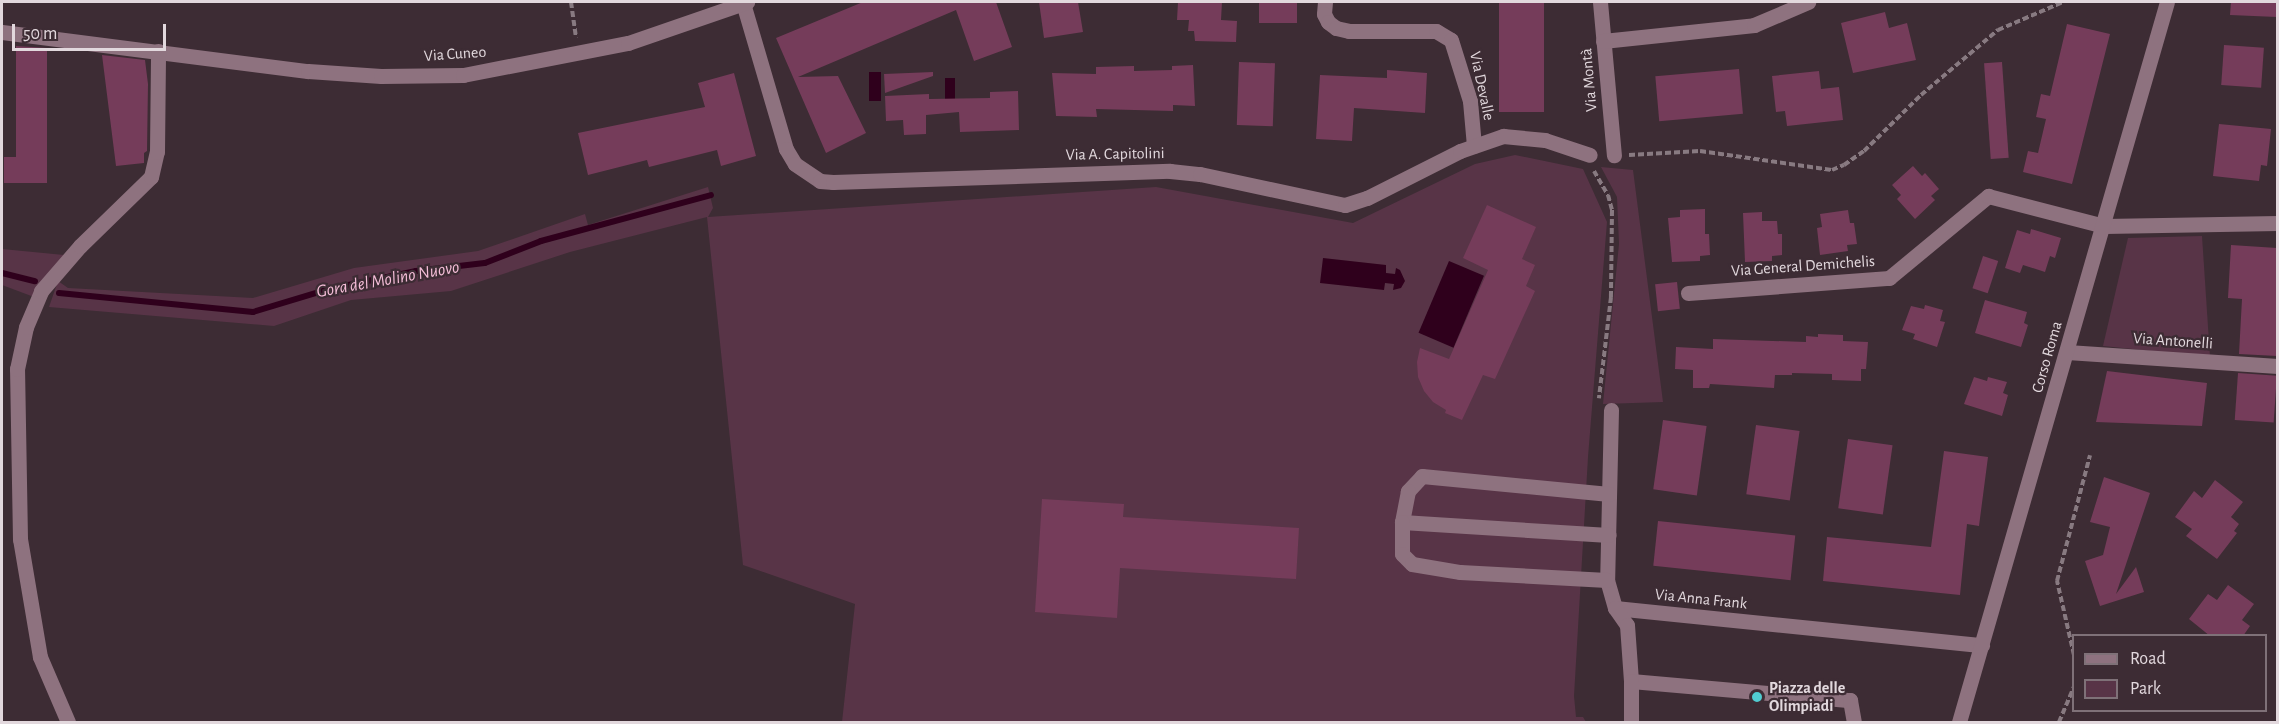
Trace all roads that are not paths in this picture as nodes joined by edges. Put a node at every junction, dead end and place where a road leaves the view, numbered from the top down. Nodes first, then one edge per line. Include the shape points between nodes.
1 (745, 2) edge
2 (1325, 2) edge
3 (1600, 2) edge
4 (1808, 2) edge
5 (2167, 2) edge
6 (2, 32) edge
7 (1603, 41) junction
8 (158, 51) junction
9 (1474, 146) junction
10 (1614, 155) road end
11 (1591, 161) road end
12 (2277, 223) edge
13 (2104, 226) junction
14 (1688, 292) dead end
15 (2067, 352) junction
16 (2277, 366) edge
17 (1604, 409) road end
18 (1609, 494) junction
19 (1402, 522) junction
20 (1609, 535) junction
21 (1607, 580) junction
22 (1615, 608) junction
23 (1982, 645) junction
24 (1630, 681) junction
25 (68, 723) edge
26 (1630, 723) edge
27 (1854, 723) edge
28 (1959, 723) edge

1 - 8 street, Via Cuneo via 628,43 463,75 381,76
1 - 9 street, Via A. Capitolini via 786,149 795,164 820,181 1170,171 1345,205
2 - 9 street, Via Devalle via 1324,14 1336,28 1436,31 1451,40 1470,101
3 - 7 street, Via Montà
4 - 7 street via 1754,25
5 - 13 street, Corso Roma
6 - 8 street, Via Cuneo
7 - 10 street, Via Montà
8 - 25 street via 157,152 150,177 41,291 26,327 16,369 20,538 40,657
9 - 11 street, Via A. Capitolini via 1503,136 1524,136
12 - 13 street
13 - 14 street, Via General Demichelis via 1988,196 1889,278
13 - 15 street, Corso Roma
15 - 16 street, Via Antonelli
15 - 23 street, Corso Roma
17 - 18 street
18 - 19 street via 1422,476 1408,491
18 - 20 street
19 - 20 street
19 - 21 street via 1402,554 1412,564 1460,572
20 - 21 street
21 - 22 street
22 - 23 street, Via Anna Frank
22 - 24 street via 1627,625
23 - 28 street, Corso Roma
24 - 26 street
24 - 27 street via 1850,700

